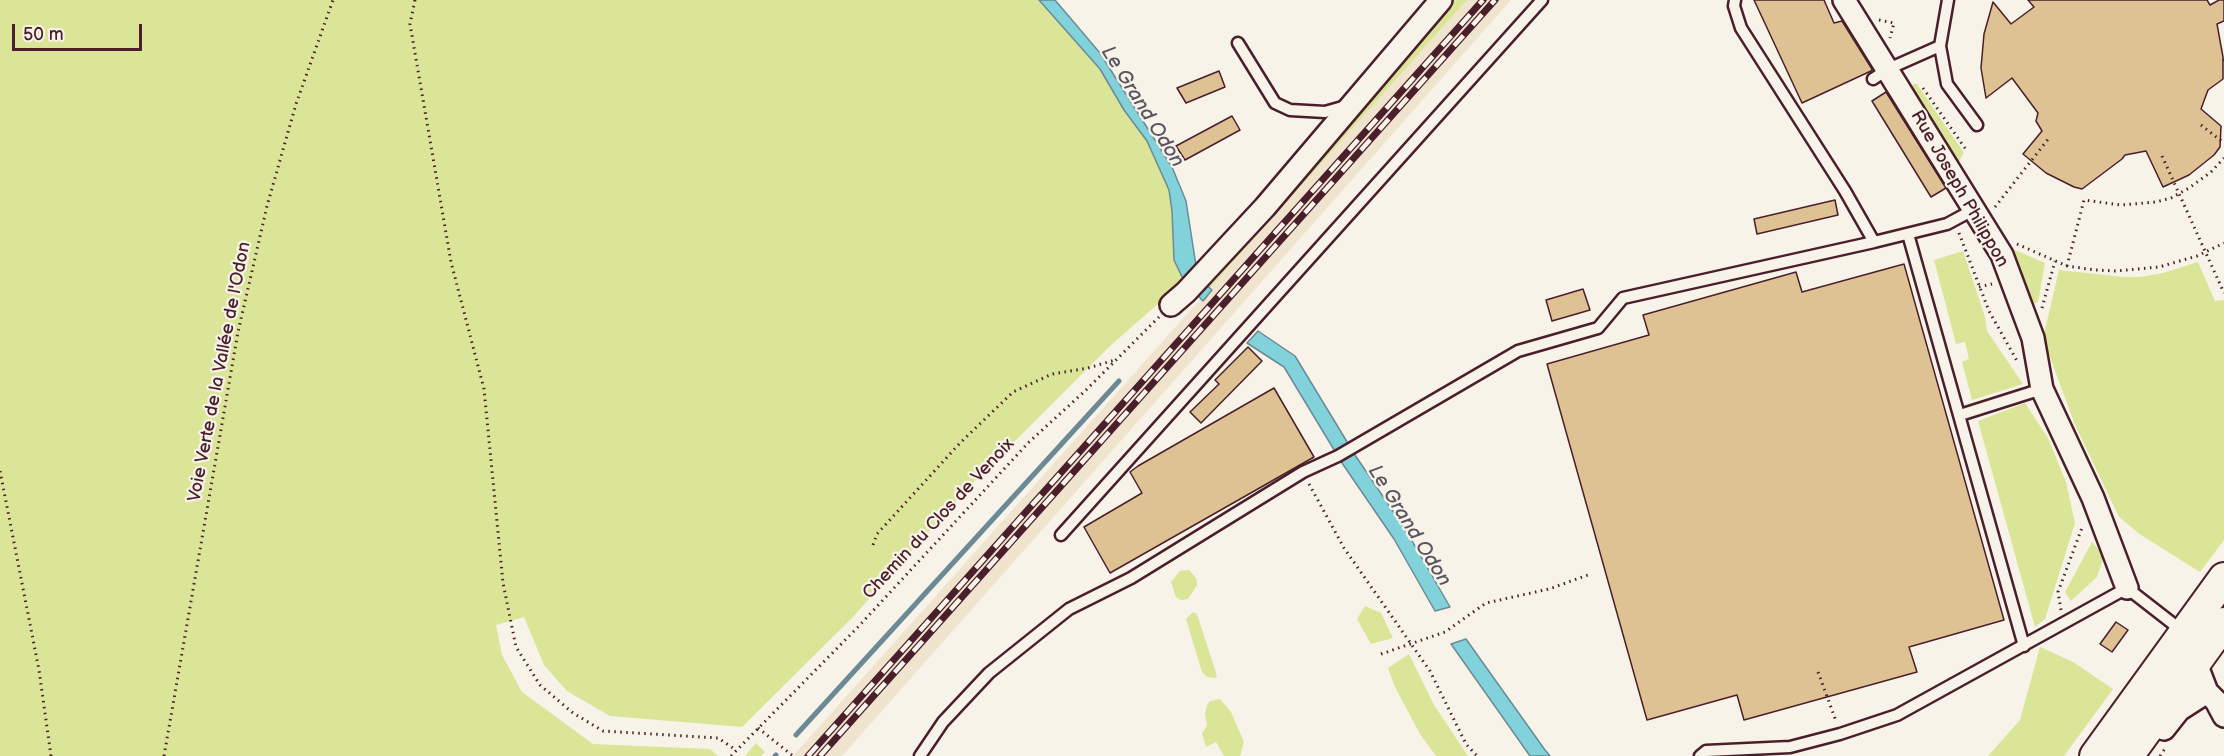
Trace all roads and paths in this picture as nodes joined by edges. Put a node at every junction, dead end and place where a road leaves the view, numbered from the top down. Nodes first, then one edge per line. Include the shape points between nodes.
1 (333, 0) edge
2 (415, 0) edge
3 (1441, 0) edge
4 (1542, 0) edge
5 (1736, 0) edge
6 (1844, 0) edge
7 (1948, 0) edge
8 (1238, 43) dead end
9 (1940, 46) junction
10 (1880, 74) junction
11 (1352, 104) junction
12 (1977, 125) dead end
13 (2201, 125) dead end
14 (2049, 138) dead end
15 (2224, 143) edge
16 (2162, 156) dead end
17 (2224, 158) edge
18 (2180, 194) junction
19 (1982, 212) junction
20 (1954, 220) junction
21 (1908, 234) junction
22 (1874, 242) junction
23 (2224, 243) edge
24 (2007, 248) junction
25 (2206, 252) junction
26 (2055, 261) junction
27 (2067, 266) junction
28 (1991, 284) dead end
29 (1979, 287) junction
30 (2224, 293) edge
31 (1178, 298) joint
32 (2033, 339) junction
33 (1117, 359) junction
34 (2042, 389) junction
35 (1960, 415) junction
36 (0, 471) edge
37 (1303, 472) junction
38 (2093, 498) junction
39 (1061, 535) dead end
40 (873, 545) dead end
41 (1588, 575) dead end
42 (2224, 578) edge
43 (2127, 588) junction
44 (2062, 623) junction
45 (2224, 623) edge
46 (1412, 644) junction
47 (2024, 646) junction
48 (2190, 648) junction
49 (1381, 654) dead end
50 (1818, 672) dead end
51 (2207, 692) junction
52 (2224, 716) edge
53 (758, 728) junction
54 (1840, 734) junction
55 (736, 750) junction
56 (1793, 751) edge
57 (51, 756) edge
58 (164, 756) edge
59 (731, 756) edge
60 (793, 756) edge
61 (920, 756) edge
62 (1477, 756) edge
63 (1700, 756) edge
64 (2095, 756) edge
65 (2128, 756) edge
66 (2145, 756) edge

1 - 58 path, Voie Verte de la Vallée de l'Odon via 296,104 238,332
2 - 55 path via 410,24 451,262 484,389 503,583 516,647 540,685 573,713 603,731 718,738
3 - 11 street
4 - 39 lane
5 - 22 lane via 1734,6 1741,28
6 - 10 street, Rue Joseph Philippon
7 - 9 lane
8 - 11 lane via 1275,103 1290,110 1326,112
9 - 10 lane
9 - 12 lane via 1947,84
10 - 19 street, Rue Joseph Philippon
11 - 31 street via 1265,207
13 - 15 path
14 - 19 path
16 - 18 path
17 - 18 path
18 - 25 path
18 - 27 path via 2156,202 2121,205 2084,200
19 - 20 lane
19 - 24 street, Rue Joseph Philippon
20 - 21 lane
20 - 29 path
21 - 22 lane
21 - 35 lane
22 - 37 lane via 1623,298 1598,328 1518,351 1338,456
23 - 25 path
24 - 26 path
24 - 32 street, Rue Joseph Philippon
25 - 27 path via 2146,270
25 - 30 path
26 - 27 path
26 - 32 path
28 - 29 path
29 - 34 path via 2028,380
31 - 33 path, Chemin du Clos de Venoix
32 - 34 street, Rue Joseph Philippon
33 - 40 path via 1052,374 1014,392 960,443 877,534
33 - 53 path, Chemin du Clos de Venoix via 1029,442 858,627
34 - 35 lane
34 - 38 street, Rue Joseph Philippon
35 - 47 lane
36 - 57 path via 39,670
37 - 46 path via 1344,548
37 - 61 lane via 1131,578 1069,609 989,673 943,722
38 - 43 street, Rue Joseph Philippon
38 - 44 path via 2058,592
41 - 46 path via 1549,589 1486,603 1445,632
42 - 48 main road
43 - 44 lane
43 - 48 lane via 2172,623
44 - 47 lane
45 - 48 main road
46 - 49 path
46 - 62 path via 1430,671 1466,744
47 - 54 lane via 1897,715
48 - 51 street
48 - 64 main road
48 - 65 main road
50 - 54 path
51 - 52 street
51 - 66 street via 2179,710
53 - 55 path, Chemin du Clos de Venoix
53 - 60 path
54 - 56 lane
55 - 59 path, Chemin du Clos de Venoix
56 - 63 lane via 1706,751

